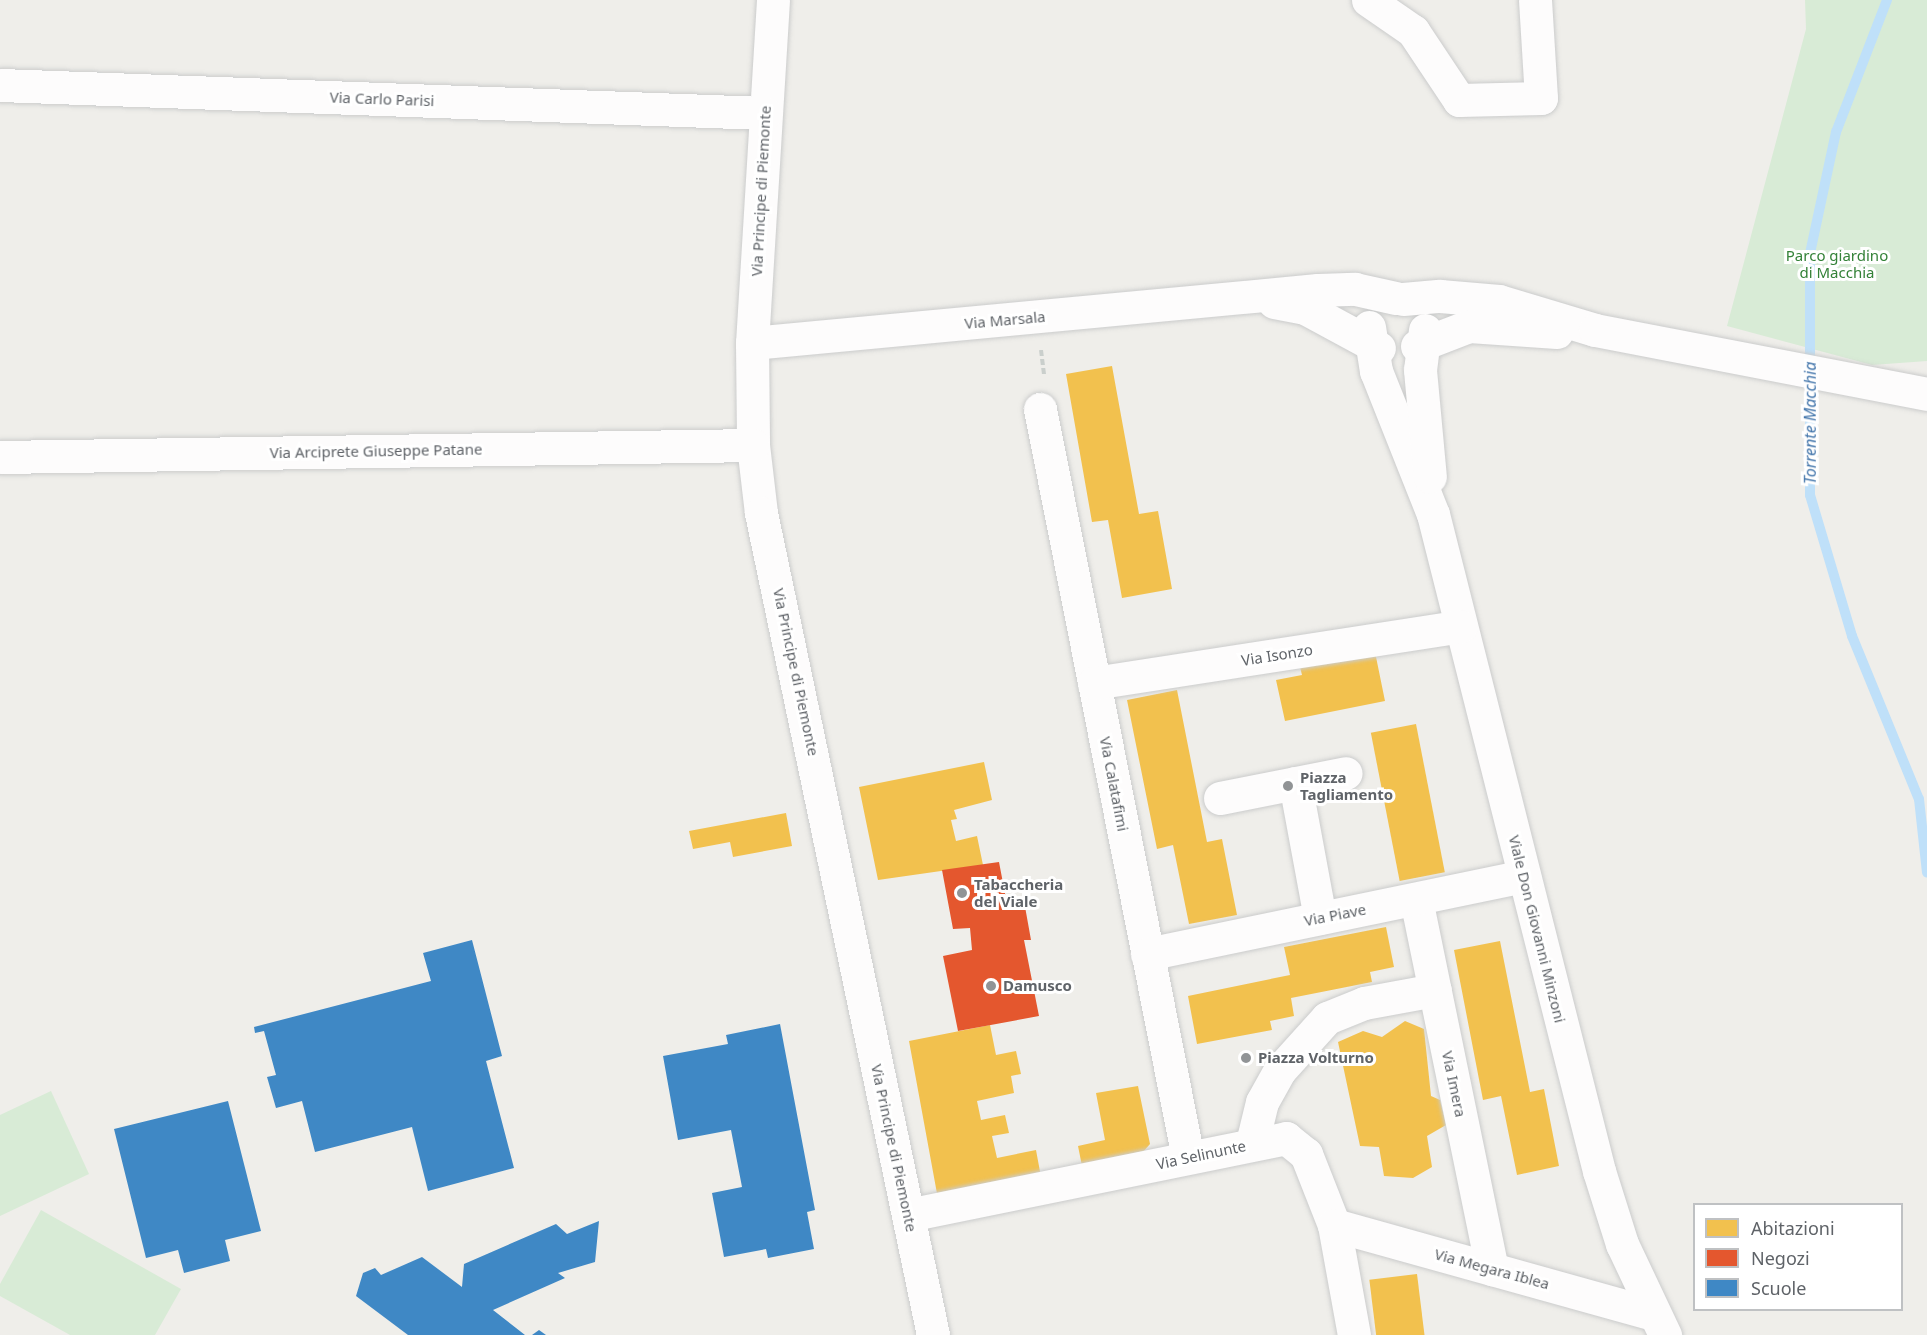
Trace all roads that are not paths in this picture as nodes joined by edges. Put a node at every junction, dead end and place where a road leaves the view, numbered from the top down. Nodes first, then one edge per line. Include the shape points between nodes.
1 (773, 0) edge
2 (1368, 0) edge
3 (1535, 0) edge
4 (0, 85) edge
5 (765, 113) junction
6 (1400, 299) junction
7 (1258, 300) junction
8 (1595, 330) junction
9 (1371, 340) junction
10 (1422, 340) junction
11 (752, 343) junction
12 (1927, 394) edge
13 (1040, 409) road end
14 (753, 445) junction
15 (0, 457) edge
16 (1433, 514) junction
17 (1461, 626) junction
18 (1094, 683) junction
19 (1346, 773) dead end
20 (1295, 783) junction
21 (1220, 798) dead end
22 (1524, 876) junction
23 (1416, 899) junction
24 (1320, 918) junction
25 (1147, 954) junction
26 (1434, 990) junction
27 (1252, 1143) junction
28 (1188, 1158) junction
29 (908, 1215) junction
30 (1334, 1225) junction
31 (1492, 1269) junction
32 (1657, 1324) edge
33 (933, 1335) edge
34 (1354, 1335) edge

1 - 5 street, Via Principe di Piemonte
2 - 3 street via 1413,31 1459,100 1541,98
4 - 5 street, Via Carlo Parisi
5 - 11 street, Via Principe di Piemonte
6 - 7 street via 1355,289
6 - 8 street via 1440,296 1499,302
6 - 9 street via 1376,307
6 - 10 street via 1417,307
7 - 9 street via 1305,308
7 - 11 street, Via Marsala
8 - 10 street via 1469,326
8 - 12 street
9 - 10 street via 1399,355
9 - 16 street
10 - 16 street via 1420,370
11 - 14 street, Via Principe di Piemonte
13 - 18 street, Via Calatafimi
14 - 15 street, Via Arciprete Giuseppe Patane
14 - 29 street, Via Principe di Piemonte via 761,513
16 - 17 street, Viale Don Giovanni Minzoni
17 - 18 street, Via Isonzo
17 - 22 street, Viale Don Giovanni Minzoni
18 - 25 street, Via Calatafimi
19 - 20 street
20 - 21 street
20 - 24 street
22 - 23 street, Via Piave
22 - 32 street, Viale Don Giovanni Minzoni via 1599,1171
23 - 24 street, Via Piave
23 - 26 street, Via Imera
24 - 25 street, Via Piave
25 - 28 street, Via Calatafimi
26 - 27 street via 1365,1003 1327,1018 1280,1070 1262,1102
26 - 31 street, Via Imera
27 - 28 street, Via Selinunte
27 - 30 street, Via Selinunte via 1286,1138 1306,1154
28 - 29 street, Via Selinunte
29 - 33 street, Via Principe di Piemonte
30 - 31 street, Via Megara Iblea
30 - 34 street, Via Selinunte
31 - 32 street, Via Megara Iblea

